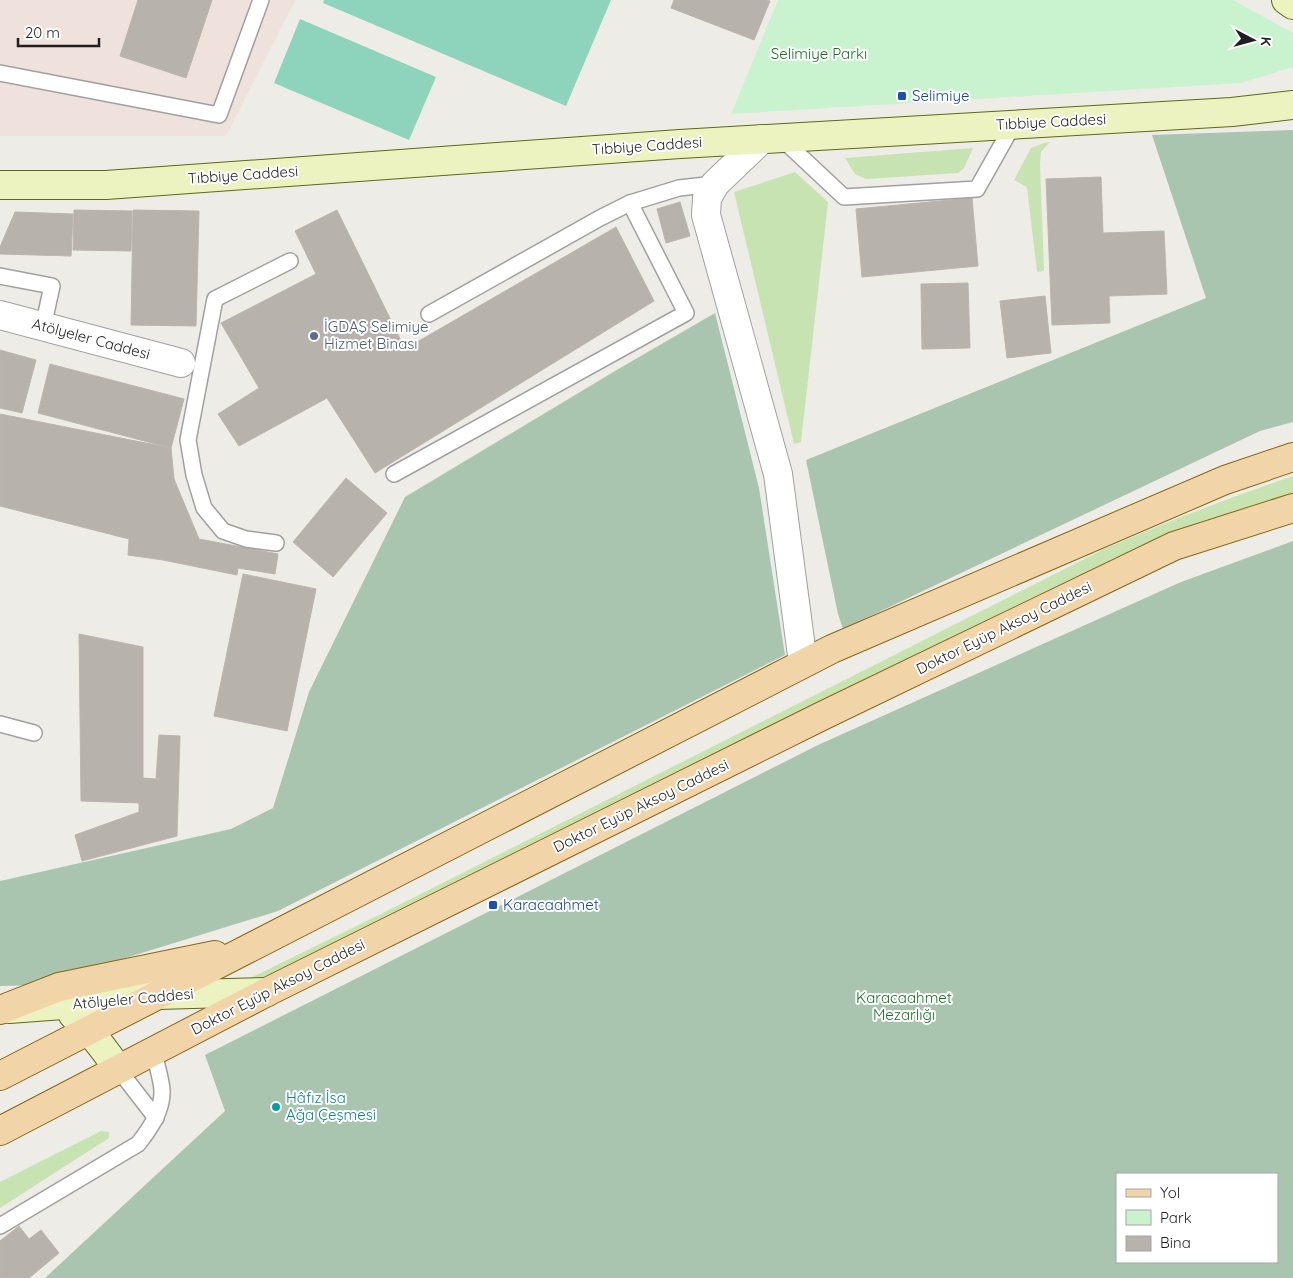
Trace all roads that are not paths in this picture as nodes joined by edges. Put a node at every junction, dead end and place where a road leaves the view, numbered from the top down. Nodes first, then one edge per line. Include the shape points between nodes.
1 (261, 0) edge
2 (1286, 0) edge
3 (1293, 5) edge
4 (0, 73) edge
5 (1293, 105) edge
6 (1014, 125) junction
7 (772, 138) junction
8 (715, 184) junction
9 (0, 185) edge
10 (630, 203) junction
11 (290, 260) dead end
12 (0, 276) edge
13 (429, 314) dead end
14 (0, 315) edge
15 (43, 327) junction
16 (191, 366) junction
17 (1293, 457) edge
18 (394, 474) dead end
19 (1293, 508) edge
20 (276, 543) dead end
21 (803, 663) junction
22 (0, 724) edge
23 (34, 733) dead end
24 (248, 948) junction
25 (267, 992) junction
26 (158, 995) junction
27 (63, 1005) junction
28 (0, 1010) edge
29 (88, 1030) junction
30 (154, 1051) junction
31 (118, 1069) junction
32 (0, 1076) edge
33 (156, 1118) junction
34 (0, 1130) edge
35 (0, 1226) edge

1 - 4 lane via 219,115
2 - 3 main road
5 - 6 main road, Tıbbiye Caddesi via 1232,112
6 - 7 main road, Tıbbiye Caddesi
6 - 7 lane via 977,189 844,197
7 - 8 street
7 - 9 main road, Tıbbiye Caddesi via 106,184
8 - 10 lane via 679,188
8 - 21 street via 707,198 706,215 778,474
10 - 13 lane
10 - 18 lane via 686,314
11 - 16 lane via 215,299
12 - 15 lane via 52,286
14 - 15 street, Atölyeler Caddesi
15 - 16 street, Atölyeler Caddesi
16 - 20 lane via 188,440 204,508 223,531 246,539
17 - 21 main road via 1225,480
19 - 25 main road, Doktor Eyüp Aksoy Caddesi via 1174,546 822,716
21 - 24 main road
22 - 23 lane
24 - 26 main road
24 - 28 main road via 59,987
25 - 26 main road, Atölyeler Caddesi
25 - 30 main road, Doktor Eyüp Aksoy Caddesi
26 - 27 main road, Atölyeler Caddesi
26 - 29 main road
27 - 28 main road, Atölyeler Caddesi
27 - 29 main road
29 - 31 main road
29 - 32 main road
30 - 31 main road, Doktor Eyüp Aksoy Caddesi
30 - 33 lane via 162,1091
31 - 33 lane
31 - 34 main road, Doktor Eyüp Aksoy Caddesi
33 - 35 lane via 138,1144

